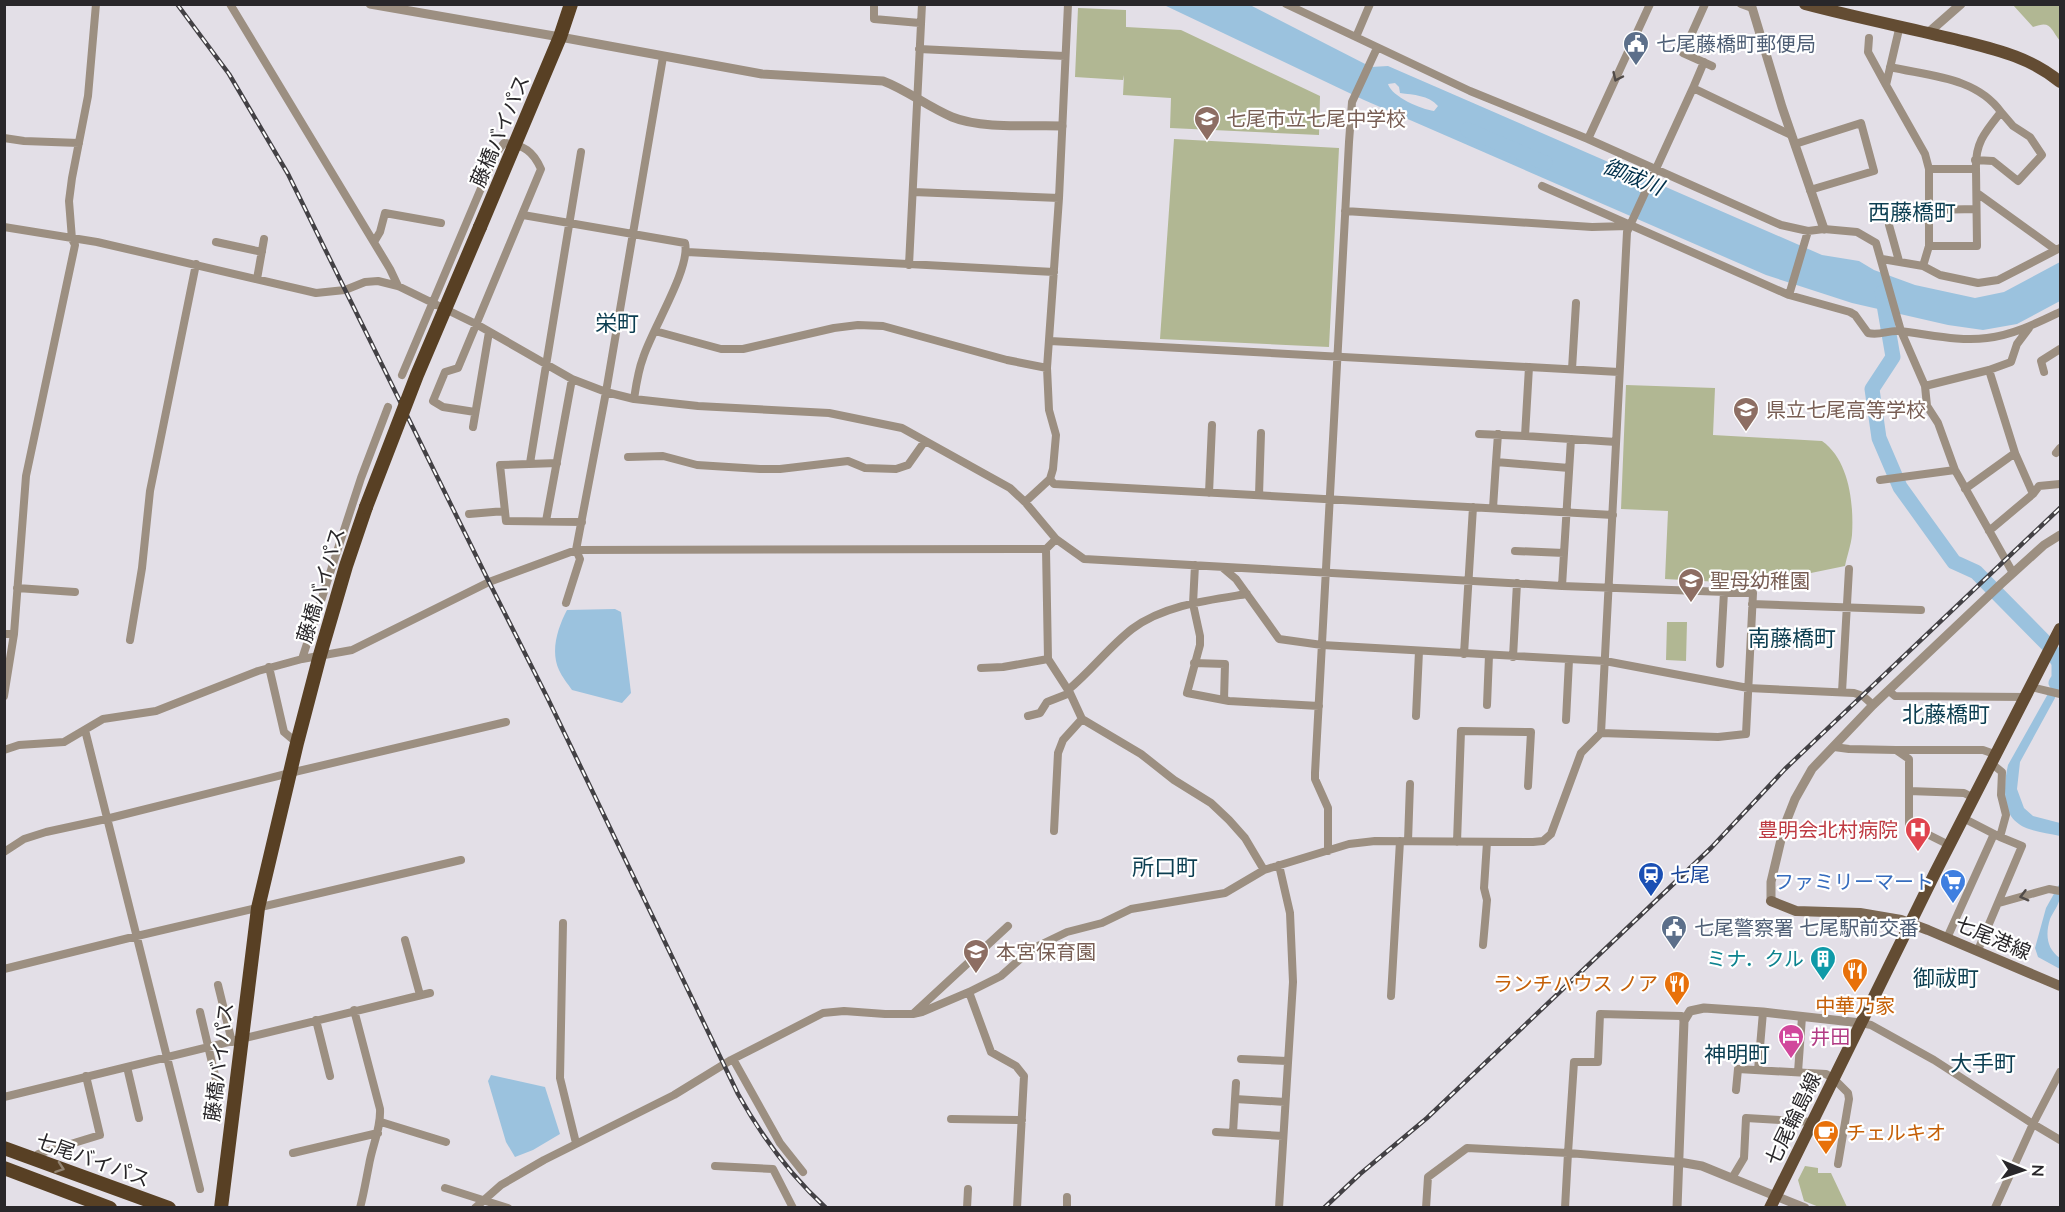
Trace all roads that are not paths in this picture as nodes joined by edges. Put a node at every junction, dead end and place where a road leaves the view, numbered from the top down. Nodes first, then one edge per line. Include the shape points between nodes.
1 (96, 4) edge
2 (230, 4) edge
3 (369, 4) edge
4 (571, 4) edge
5 (874, 4) edge
6 (921, 4) edge
7 (1068, 4) edge
8 (1286, 4) edge
9 (1370, 4) edge
10 (1650, 4) edge
11 (1705, 4) edge
12 (1741, 4) edge
13 (1805, 4) edge
14 (1961, 4) edge
15 (1751, 6) edge
16 (920, 23) junction
17 (1900, 26) junction
18 (1928, 33) junction
19 (560, 37) junction
20 (1356, 37) junction
21 (1869, 38) dead end
22 (1377, 48) junction
23 (920, 49) junction
24 (1065, 56) junction
25 (663, 57) junction
26 (1890, 67) junction
27 (2061, 82) edge
28 (1886, 84) junction
29 (1693, 88) junction
30 (918, 100) junction
31 (2001, 112) junction
32 (1062, 126) junction
33 (4, 138) edge
34 (1588, 139) junction
35 (1793, 139) junction
36 (79, 143) junction
37 (515, 144) junction
38 (582, 152) dead end
39 (1975, 160) junction
40 (1929, 169) junction
41 (1976, 169) junction
42 (1656, 171) junction
43 (1542, 186) dead end
44 (1810, 190) junction
45 (913, 192) junction
46 (1977, 194) junction
47 (1059, 198) junction
48 (1976, 209) junction
49 (1929, 210) junction
50 (1345, 211) junction
51 (523, 215) junction
52 (441, 223) dead end
53 (569, 224) junction
54 (1889, 225) dead end
55 (1629, 226) junction
56 (4, 227) edge
57 (1824, 230) junction
58 (1808, 231) junction
59 (633, 235) junction
60 (72, 239) junction
61 (264, 239) dead end
62 (216, 242) dead end
63 (374, 242) junction
64 (1929, 246) junction
65 (2058, 249) edge
66 (262, 252) junction
67 (687, 252) junction
68 (1882, 259) junction
69 (1899, 261) junction
70 (196, 264) junction
71 (909, 265) junction
72 (1923, 266) junction
73 (1054, 272) junction
74 (257, 279) junction
75 (398, 286) junction
76 (1789, 295) junction
77 (432, 303) junction
78 (1576, 303) dead end
79 (2061, 312) edge
80 (476, 324) junction
81 (2030, 327) junction
82 (655, 331) junction
83 (1898, 331) junction
84 (489, 332) junction
85 (1050, 341) junction
86 (2061, 349) edge
87 (1338, 357) junction
88 (546, 365) junction
89 (1528, 367) junction
90 (1047, 368) junction
91 (1572, 369) junction
92 (1989, 370) junction
93 (1619, 372) junction
94 (2044, 372) dead end
95 (402, 375) dead end
96 (572, 379) junction
97 (1925, 386) junction
98 (606, 392) junction
99 (634, 399) junction
100 (388, 407) dead end
101 (475, 412) junction
102 (1212, 425) dead end
103 (473, 427) dead end
104 (1262, 433) dead end
105 (1479, 434) dead end
106 (1498, 434) junction
107 (1525, 436) junction
108 (1571, 439) junction
109 (926, 441) junction
110 (1616, 442) junction
111 (2015, 453) junction
112 (628, 457) dead end
113 (1496, 462) junction
114 (530, 463) junction
115 (557, 463) junction
116 (1569, 468) junction
117 (1955, 470) junction
118 (1050, 479) junction
119 (1880, 480) dead end
120 (2061, 484) edge
121 (1965, 489) junction
122 (1209, 493) junction
123 (2033, 494) junction
124 (1259, 495) junction
125 (1330, 499) junction
126 (1025, 502) junction
127 (1473, 507) junction
128 (1493, 508) junction
129 (505, 511) junction
130 (1567, 512) junction
131 (469, 514) dead end
132 (1613, 515) junction
133 (546, 521) junction
134 (582, 522) junction
135 (1989, 531) junction
136 (2061, 535) edge
137 (1056, 540) junction
138 (1046, 549) junction
139 (576, 550) junction
140 (1515, 552) dead end
141 (1564, 553) junction
142 (1195, 565) junction
143 (1222, 567) junction
144 (1849, 569) dead end
145 (1326, 573) junction
146 (2013, 573) junction
147 (1468, 580) junction
148 (1517, 583) junction
149 (1562, 586) junction
150 (17, 588) junction
151 (1608, 588) junction
152 (75, 592) dead end
153 (1724, 592) junction
154 (1247, 594) junction
155 (566, 603) dead end
156 (1193, 604) junction
157 (1752, 604) junction
158 (1847, 607) junction
159 (1920, 610) dead end
160 (4, 634) edge
161 (14, 634) junction
162 (2059, 636) edge
163 (130, 640) dead end
164 (1322, 645) junction
165 (1419, 651) junction
166 (1464, 654) junction
167 (320, 655) junction
168 (1489, 655) junction
169 (1513, 657) junction
170 (302, 659) junction
171 (1048, 659) junction
172 (1569, 660) junction
173 (1605, 661) junction
174 (1194, 663) junction
175 (1720, 664) dead end
176 (269, 667) junction
177 (981, 668) dead end
178 (1748, 688) junction
179 (1889, 690) junction
180 (2033, 691) junction
181 (1069, 692) junction
182 (1842, 692) junction
183 (2060, 694) edge
184 (4, 696) edge
185 (1224, 700) junction
186 (1487, 705) dead end
187 (1873, 705) junction
188 (1319, 706) junction
189 (1028, 716) dead end
190 (1416, 716) dead end
191 (1082, 718) junction
192 (1566, 720) dead end
193 (506, 722) dead end
194 (85, 730) junction
195 (1601, 733) junction
196 (297, 743) junction
197 (1834, 747) junction
198 (4, 750) edge
199 (1896, 750) junction
200 (1994, 760) junction
201 (290, 773) junction
202 (1410, 784) dead end
203 (1528, 786) dead end
204 (1909, 791) junction
205 (1974, 798) junction
206 (1963, 818) junction
207 (106, 819) junction
208 (1054, 831) dead end
209 (1997, 836) junction
210 (1404, 841) junction
211 (1457, 842) junction
212 (1486, 842) junction
213 (1949, 845) junction
214 (1328, 851) junction
215 (4, 852) edge
216 (461, 860) dead end
217 (1279, 865) junction
218 (1264, 870) junction
219 (2058, 890) edge
220 (1771, 901) joint
221 (1999, 903) junction
222 (258, 908) junction
223 (562, 923) dead end
224 (1911, 923) junction
225 (1008, 926) dead end
226 (137, 936) junction
227 (1947, 938) junction
228 (405, 940) dead end
229 (1483, 945) dead end
230 (1978, 950) junction
231 (4, 969) edge
232 (218, 985) dead end
233 (2061, 986) edge
234 (969, 992) junction
235 (430, 993) dead end
236 (420, 995) junction
237 (1391, 996) dead end
238 (354, 1010) junction
239 (200, 1012) dead end
240 (1762, 1012) junction
241 (913, 1014) junction
242 (1802, 1017) junction
243 (316, 1020) junction
244 (1684, 1021) junction
245 (1860, 1023) junction
246 (236, 1041) junction
247 (208, 1048) junction
248 (166, 1059) junction
249 (733, 1059) junction
250 (1241, 1059) dead end
251 (1287, 1061) junction
252 (127, 1067) junction
253 (1758, 1070) junction
254 (1798, 1072) junction
255 (2061, 1072) edge
256 (86, 1076) junction
257 (330, 1076) dead end
258 (1834, 1079) junction
259 (1236, 1083) dead end
260 (218, 1088) dead end
261 (1737, 1090) dead end
262 (4, 1097) edge
263 (1235, 1099) junction
264 (1284, 1102) junction
265 (139, 1118) dead end
266 (951, 1119) dead end
267 (1022, 1120) junction
268 (381, 1122) junction
269 (1813, 1122) junction
270 (2032, 1124) junction
271 (1216, 1132) dead end
272 (378, 1133) junction
273 (1233, 1133) junction
274 (1283, 1136) junction
275 (2061, 1140) edge
276 (446, 1142) dead end
277 (576, 1143) junction
278 (4, 1148) edge
279 (292, 1153) dead end
280 (1568, 1153) junction
281 (36, 1160) junction
282 (1679, 1162) junction
283 (1838, 1164) dead end
284 (715, 1166) dead end
285 (4, 1168) edge
286 (803, 1172) dead end
287 (1732, 1178) junction
288 (445, 1188) dead end
289 (200, 1189) dead end
290 (968, 1189) dead end
291 (1067, 1197) dead end
292 (484, 1200) junction
293 (1773, 1202) edge
294 (110, 1208) edge
295 (169, 1208) edge
296 (221, 1208) edge
297 (360, 1208) edge
298 (476, 1208) edge
299 (508, 1208) edge
300 (793, 1208) edge
301 (967, 1208) edge
302 (1017, 1208) edge
303 (1067, 1208) edge
304 (1279, 1208) edge
305 (1426, 1208) edge
306 (1565, 1208) edge
307 (1677, 1208) edge
308 (1805, 1208) edge
309 (1995, 1208) edge

1 - 36 street via 88,96
2 - 63 street
3 - 19 street
4 - 19 highway, 藤橋バイパス
5 - 16 street via 874,19
6 - 16 street
7 - 24 street
8 - 20 street
9 - 20 street
10 -> 34 street
11 - 29 street via 1683,53 1708,64
12 - 15 street
13 - 17 main road
14 - 18 street
15 - 35 street
16 - 23 street
17 - 18 main road
17 - 26 street
18 - 27 main road via 2013,54 2045,69
19 - 25 street
19 - 37 highway, 藤橋バイパス
20 - 22 street
21 - 28 street via 1868,52
22 - 34 street
22 - 50 street via 1352,102
23 - 24 street
23 - 30 street
24 - 32 street
25 - 30 street via 762,74 883,81
25 - 59 street
26 - 28 street
26 - 31 street via 1932,75 1977,90
28 - 40 street via 1925,154
29 - 35 street
29 - 42 street
30 - 32 street via 972,123
30 - 45 street
31 - 39 street via 1980,138
31 - 39 street via 2030,137 2042,155 2018,181 1993,161
32 - 47 street
33 - 36 street
34 - 42 street
35 - 44 street
35 - 44 street via 1861,123 1874,171
36 - 60 street via 69,201
37 - 51 street via 535,155 541,169
37 - 77 street via 504,143 496,153
37 - 167 highway, 藤橋バイパス, bridge via 366,507
38 - 53 street
39 - 41 street
40 - 41 street
40 - 49 street
41 - 46 street
42 - 55 street
42 - 58 street via 1780,225
43 - 55 street
44 - 57 street
45 - 47 street
45 - 71 street
46 - 48 street
46 - 65 street
47 - 73 street
48 - 49 street
48 - 64 street via 1977,246
49 - 64 street
50 - 55 street
50 - 87 street
51 - 53 street
51 - 80 street
52 - 63 street via 384,213 381,232
53 - 59 street
53 - 88 street
54 - 69 street
55 - 76 street
55 - 93 street
56 - 60 street
57 - 58 street
57 - 68 street via 1857,232 1876,243
58 - 76 street
59 - 67 street via 685,243
59 - 98 street
60 - 70 street
60 - 150 street via 75,245 26,476
61 - 66 street
62 - 66 street
63 - 75 street
64 - 72 street
65 - 72 street via 1998,280 1978,283 1940,275
66 - 74 street
67 - 71 street
67 - 82 street
68 - 69 street
68 - 83 street
69 - 72 street
70 - 74 street
70 - 163 street via 150,491
71 - 73 street
73 - 85 street
74 - 75 street via 316,293 345,290 365,282
75 - 77 street
76 - 83 street via 1850,312 1868,333 1876,336
77 - 80 street
77 - 95 street
78 - 91 street
79 - 81 street
80 - 84 street
80 - 101 street via 458,368 445,372 434,401 443,407
81 - 83 street via 1986,339
81 - 92 street via 2017,344 2011,362
82 - 90 street via 721,348 743,349 834,328 883,326
82 - 99 street via 643,357
83 - 97 street
84 - 88 street
84 - 101 street
85 - 87 street
85 - 90 street
86 - 94 street via 2041,361
87 - 89 street
87 - 125 street
88 - 96 street
88 - 114 street
89 - 91 street
89 - 107 street
90 - 118 street via 1049,410 1056,435
91 - 93 street
92 - 97 street
92 - 111 street
93 - 110 street
96 - 98 street
96 - 115 street
97 - 117 street via 1927,406 1938,423
98 - 99 street
98 - 134 street
99 - 109 street via 830,413 902,428
100 - 170 street
101 - 103 street
102 - 122 street
104 - 124 street
105 - 106 street
106 - 107 street
106 - 113 street
107 - 108 street
108 - 110 street
108 - 116 street
109 - 112 street via 908,465 896,469 865,468 848,461 760,469 697,465 663,456
109 - 126 street via 1010,488
110 - 132 street
111 - 121 street
111 - 123 street
113 - 116 street
113 - 128 street
114 - 115 street
114 - 129 street via 500,465
115 - 133 street
116 - 130 street
117 - 119 street
117 - 121 street
118 - 122 street via 1054,484
118 - 126 street
120 - 123 street via 2039,486
121 - 135 street
122 - 124 street
123 - 135 street
124 - 125 street
125 - 127 street
125 - 145 street
126 - 137 street
127 - 128 street
127 - 147 street
128 - 130 street
129 - 131 street
129 - 133 street via 506,520
130 - 132 street
130 - 141 street
132 - 151 street
133 - 134 street
134 - 139 street
135 - 146 street
136 - 146 street
137 - 138 street
137 - 142 street via 1084,558
138 - 139 street
138 - 171 street
139 - 155 street via 580,559
139 - 167 street via 489,582 352,650
140 - 141 street
141 - 149 street
142 - 143 street
142 - 156 street
143 - 145 street
143 - 154 street
144 - 158 street
145 - 147 street
145 - 164 street
146 - 179 street
147 - 148 street
147 - 166 street
148 - 149 street
148 - 169 street
149 - 151 street
150 - 152 street
150 - 161 street
151 - 153 street
151 - 173 street
153 - 157 street via 1753,593
153 - 175 street
154 - 156 street
154 - 164 street via 1280,639
156 - 174 street via 1200,636
156 - 181 street via 1152,617 1132,629
157 - 158 street
157 - 178 street
158 - 159 street
158 - 182 street
160 - 161 street
161 - 184 street
162 - 180 main road, 七尾輪島線
164 - 165 street
164 - 188 street
165 - 166 street
165 - 190 street
166 - 168 street
167 - 170 street
167 - 196 highway, 藤橋バイパス
168 - 169 street
168 - 186 street
169 - 172 street
170 - 176 street
171 - 177 street
171 - 181 street
172 - 173 street
172 - 192 street
173 - 178 street
173 - 195 street
174 - 185 street via 1225,664
174 - 185 street via 1187,693
176 - 194 street via 156,711 103,719
176 - 196 street via 284,732
178 - 182 street
178 - 195 street via 1746,734 1718,737
179 - 180 street via 1895,696
179 - 187 street
180 - 183 street
180 - 200 main road, 七尾輪島線
181 - 189 street via 1047,702 1040,713
181 - 191 street
182 - 187 street via 1863,696
185 - 188 street
187 - 197 street
188 - 214 street via 1315,779 1328,808
191 - 208 street via 1063,740 1058,753
191 - 218 street via 1211,803 1245,838
193 - 201 street
194 - 198 street via 64,742
194 - 207 street
195 - 212 street via 1581,753 1551,834 1543,841
196 - 201 highway, 藤橋バイパス
197 - 199 street
197 - 220 street via 1812,769 1795,799 1773,873
199 - 200 street via 1983,750
199 - 204 street via 1909,759
200 - 205 main road, 七尾輪島線
200 - 209 street via 2001,772 2006,815
201 - 207 street
201 - 222 highway, 藤橋バイパス
202 - 210 street
203 - 211 street via 1531,732 1461,731
204 - 205 street via 1964,793
204 - 213 street via 1908,825
205 - 206 main road, 七尾輪島線
206 - 209 street
206 - 213 main road, 七尾輪島線
207 - 215 street via 45,832
207 - 226 street
209 - 221 street via 2022,846
209 - 227 street
210 - 211 street
210 - 214 street via 1349,844
210 - 237 street
211 - 212 street
212 - 229 street
213 - 224 main road, 七尾輪島線
214 - 217 street
216 - 222 street
217 - 218 street
217 - 251 street via 1290,913 1292,945
218 - 234 street via 1225,893 1131,909 1102,923 1067,932 1040,945 1001,976
219 -> 221 street
220 - 224 main road, 七尾港線 via 1796,911 1860,913
221 - 230 street
222 - 226 street
222 - 246 highway, 藤橋バイパス
223 - 277 street via 560,1078
224 - 227 main road, 七尾港線
224 - 245 main road, 七尾輪島線
225 - 241 street
226 - 231 street
226 - 248 street
227 - 230 main road, 七尾港線
228 - 236 street
230 - 233 main road, 七尾港線
232 - 246 street
234 - 241 street
234 - 267 street via 991,1052 1016,1066 1024,1076
235 - 236 street
236 - 238 street
238 - 243 street
238 - 268 street
239 - 247 street
240 - 242 street
240 - 244 street via 1704,1008 1689,1011
240 - 253 street
241 - 249 street via 823,1013
242 - 245 street
242 - 254 street
243 - 246 street
243 - 257 street
244 - 280 street via 1682,1016 1600,1014 1598,1062 1574,1062
244 - 282 street
245 - 258 main road, 七尾輪島線
245 - 270 street via 1871,1025 1934,1060
246 - 247 street
246 - 296 highway, 藤橋バイパス
247 - 248 street
247 - 260 street
248 - 252 street
248 - 289 street
249 - 277 street via 674,1095
249 - 286 street via 780,1143
250 - 251 street
251 - 264 street
252 - 256 street
252 - 265 street
253 - 254 street
253 - 261 street via 1738,1069
254 - 258 street via 1826,1074
255 - 270 street
256 - 262 street
256 - 281 street via 100,1135 38,1154
258 - 269 main road, 七尾輪島線
258 - 283 street via 1848,1092 1849,1099
259 - 263 street
263 - 264 street
263 - 273 street
264 - 274 street
266 - 267 street
267 - 302 street
268 - 272 street
268 - 276 street
269 - 287 street via 1746,1118 1744,1158
269 - 293 main road, 七尾輪島線
270 - 275 street
270 - 309 street
271 - 273 street
272 - 279 street
272 - 297 street
273 - 274 street
274 - 304 street
277 - 292 street via 520,1173
278 - 281 highway, 七尾バイパス
280 - 282 street
280 - 305 street via 1467,1148 1428,1177
280 - 306 street
281 -> 295 highway, 七尾バイパス
282 - 287 street
282 - 307 street
284 - 300 street via 773,1169
285 - 294 highway, 七尾バイパス
287 - 293 street
288 - 292 street
290 - 301 street
291 - 303 street
292 - 298 street
292 - 299 street
293 - 308 street

